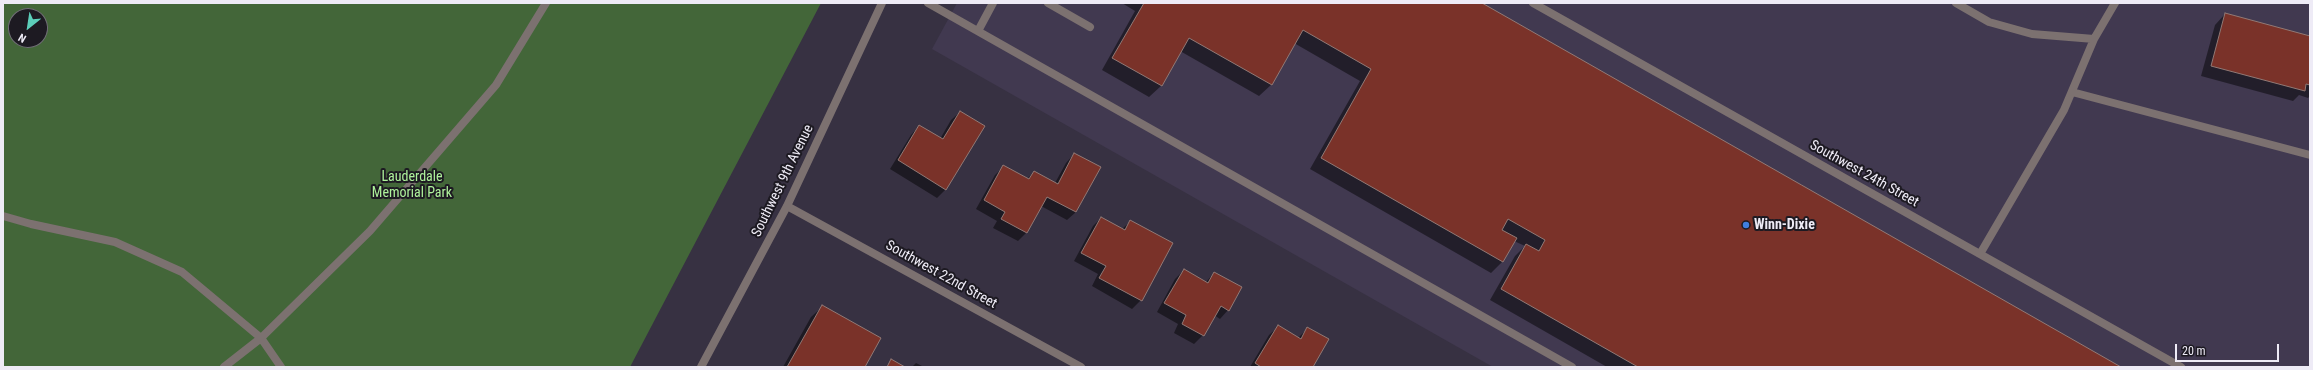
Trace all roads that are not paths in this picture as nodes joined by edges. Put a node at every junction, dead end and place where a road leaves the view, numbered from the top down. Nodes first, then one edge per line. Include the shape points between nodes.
1 (546, 3) edge
2 (882, 3) edge
3 (928, 3) edge
4 (993, 3) edge
5 (1048, 3) edge
6 (1533, 3) edge
7 (1956, 3) edge
8 (2115, 3) edge
9 (1090, 27) dead end
10 (978, 31) junction
11 (2094, 39) junction
12 (2072, 92) junction
13 (2310, 156) edge
14 (787, 206) junction
15 (3, 216) edge
16 (1980, 254) junction
17 (260, 338) junction
18 (224, 367) edge
19 (281, 367) edge
20 (701, 367) edge
21 (1081, 367) edge
22 (1572, 367) edge
23 (2182, 367) edge

1 - 17 street via 496,85 370,231
2 - 14 street, Southwest 9th Avenue
3 - 10 street
4 - 10 street
5 - 9 street
6 - 16 street, Southwest 24th Street
7 - 11 street via 1989,22 2032,34
8 - 11 street
10 - 22 street
11 - 12 street
12 - 13 street
12 - 16 street
14 - 20 street, Southwest 9th Avenue
14 - 21 street, Southwest 22nd Street
15 - 17 street via 115,242 182,272
16 - 23 street, Southwest 24th Street
17 - 18 street
17 - 19 street

